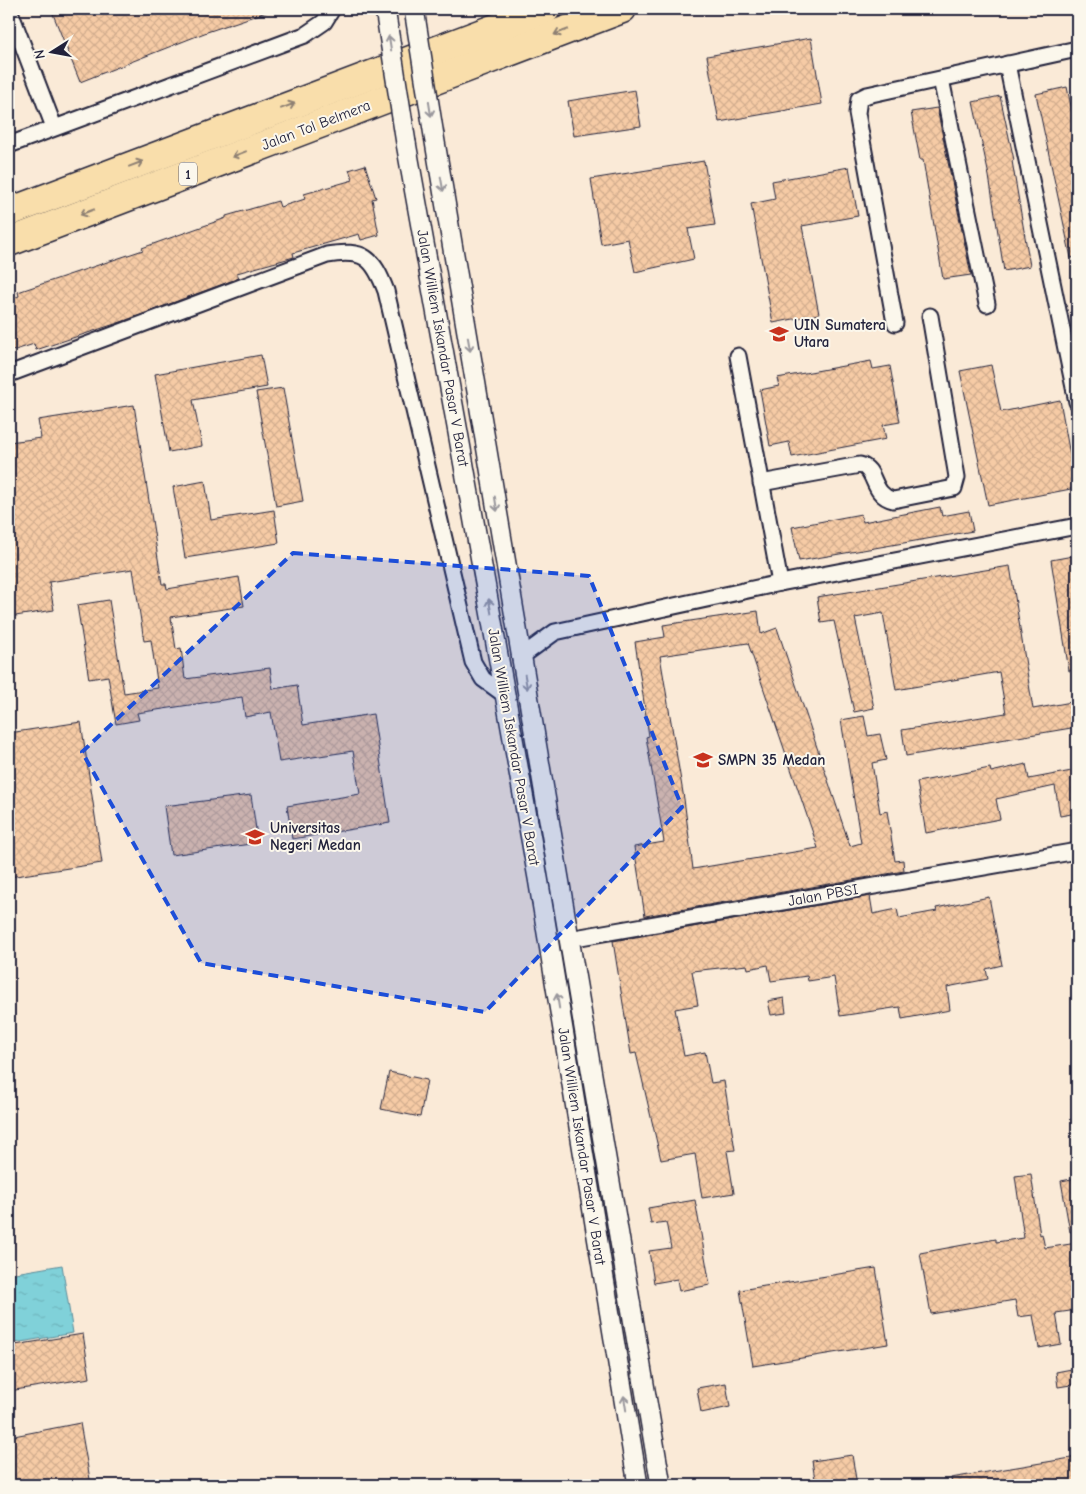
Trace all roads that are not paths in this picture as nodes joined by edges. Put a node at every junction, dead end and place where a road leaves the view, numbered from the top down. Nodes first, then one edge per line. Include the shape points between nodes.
1 (9, 9) edge
2 (332, 9) edge
3 (384, 9) edge
4 (414, 9) edge
5 (546, 9) edge
6 (622, 9) edge
7 (1077, 49) edge
8 (1007, 64) junction
9 (941, 79) junction
10 (54, 127) junction
11 (9, 145) edge
12 (9, 212) edge
13 (9, 242) edge
14 (986, 304) dead end
15 (930, 316) dead end
16 (895, 323) dead end
17 (738, 356) dead end
18 (9, 374) edge
19 (1077, 402) edge
20 (762, 483) junction
21 (1077, 526) edge
22 (780, 583) junction
23 (522, 656) junction
24 (506, 695) junction
25 (1077, 851) edge
26 (569, 939) junction
27 (615, 1211) junction
28 (594, 1215) junction
29 (653, 1435) junction
30 (631, 1439) junction
31 (638, 1485) edge
32 (661, 1485) edge

1 - 10 street
2 - 10 street via 324,22 305,35
24 -> 3 street, Jalan Williem Iskandar Pasar V Barat, bridge
4 -> 23 street, Jalan Williem Iskandar Pasar V Barat, bridge
12 -> 5 highway, Jalan Tol Belmera / 1
6 -> 13 highway, Jalan Tol Belmera / 1
7 - 8 street
8 - 9 street
8 - 19 street
9 - 14 street
9 - 16 street via 866,95 857,104
10 - 11 street
15 - 20 street via 958,477 954,488 893,500 881,495 870,472 860,465
17 - 20 street
18 - 24 street via 328,255 346,252 364,255 373,264 386,291 473,662 483,679
20 - 22 street
21 - 22 street
22 - 23 street via 555,632
23 -> 26 street, Jalan Williem Iskandar Pasar V Barat
28 -> 24 street, Jalan Williem Iskandar Pasar V Barat
25 - 26 street, Jalan PBSI
26 - 27 street, Jalan Williem Iskandar Pasar V Barat
27 - 28 street
27 - 29 street, Jalan Williem Iskandar Pasar V Barat
30 -> 28 street, Jalan Williem Iskandar Pasar V Barat
29 - 30 street
29 - 32 street, Jalan Williem Iskandar Pasar V Barat
30 - 31 street, Jalan Williem Iskandar Pasar V Barat

